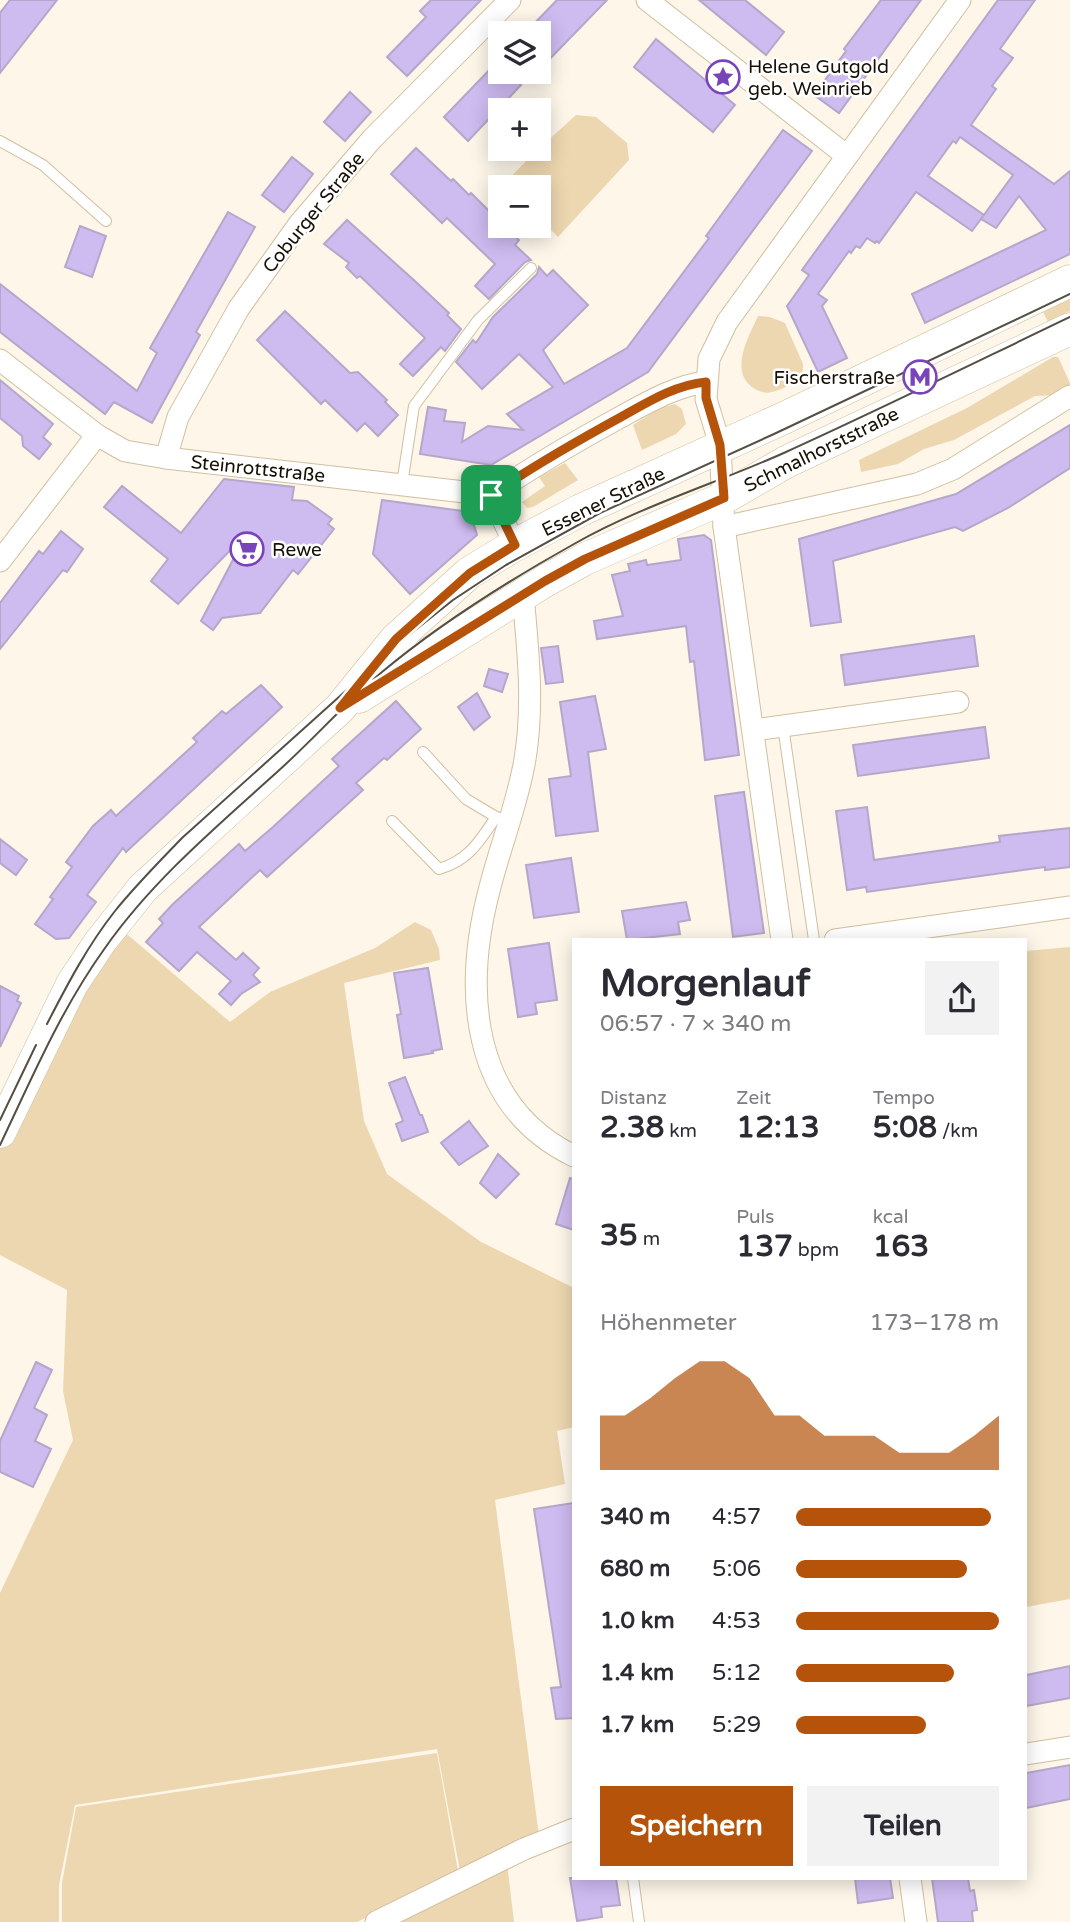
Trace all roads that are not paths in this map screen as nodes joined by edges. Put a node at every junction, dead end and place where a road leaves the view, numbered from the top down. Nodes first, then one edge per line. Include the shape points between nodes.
1 (510, 0) edge
2 (647, 0) edge
3 (960, 0) edge
4 (0, 141) edge
5 (847, 156) junction
6 (107, 221) dead end
7 (531, 268) dead end
8 (1070, 281) edge
9 (1070, 329) edge
10 (0, 360) edge
11 (706, 382) junction
12 (1070, 396) edge
13 (97, 435) junction
14 (720, 445) junction
15 (166, 458) junction
16 (402, 484) junction
17 (491, 495) junction
18 (724, 513) junction
19 (515, 545) junction
20 (0, 561) edge
21 (523, 595) junction
22 (957, 702) dead end
23 (340, 708) junction
24 (783, 726) junction
25 (754, 730) junction
26 (423, 752) dead end
27 (503, 818) junction
28 (392, 821) dead end
29 (1070, 907) edge
30 (782, 938) edge
31 (814, 938) edge
32 (849, 938) edge
33 (0, 1132) edge
34 (572, 1155) edge
35 (1070, 1747) edge
36 (1027, 1754) edge
37 (572, 1830) edge
38 (634, 1880) edge
39 (910, 1880) edge
40 (376, 1922) edge
41 (639, 1922) edge
42 (916, 1922) edge

1 - 15 street, Coburger Straße via 372,139 299,224 239,308 178,417
2 - 5 street
3 - 5 street
4 - 6 lane via 43,165
5 - 11 street via 727,322 709,359
7 - 16 lane via 478,320 414,406
8 - 14 main road
9 - 18 main road, Schmalhorststraße via 786,463
10 - 13 street, Steinrottstraße
11 - 14 street
11 - 17 street via 663,395 545,458
12 - 18 street, Schmalhorststraße via 953,469 917,484
13 - 15 street, Steinrottstraße via 125,451
13 - 20 street
14 - 18 street
14 - 19 main road, Essener Straße
15 - 16 street, Steinrottstraße
16 - 17 street, Steinrottstraße
17 - 19 street
18 - 21 main road, Essener Straße via 585,559
18 - 25 street
19 - 23 main road, Essener Straße via 470,573 396,639
21 - 23 main road, Essener Straße
21 - 27 street via 530,723 524,763
22 - 24 street
23 - 33 main road, Essener Straße via 143,888 72,984
24 - 25 street
24 - 31 lane
25 - 30 street
26 - 27 lane via 466,799
27 - 28 lane via 456,864 439,869
27 - 34 street via 484,918 478,1022 493,1077 508,1101 543,1137
29 - 32 street
35 - 36 street
37 - 40 street
38 - 41 lane
39 - 42 street

